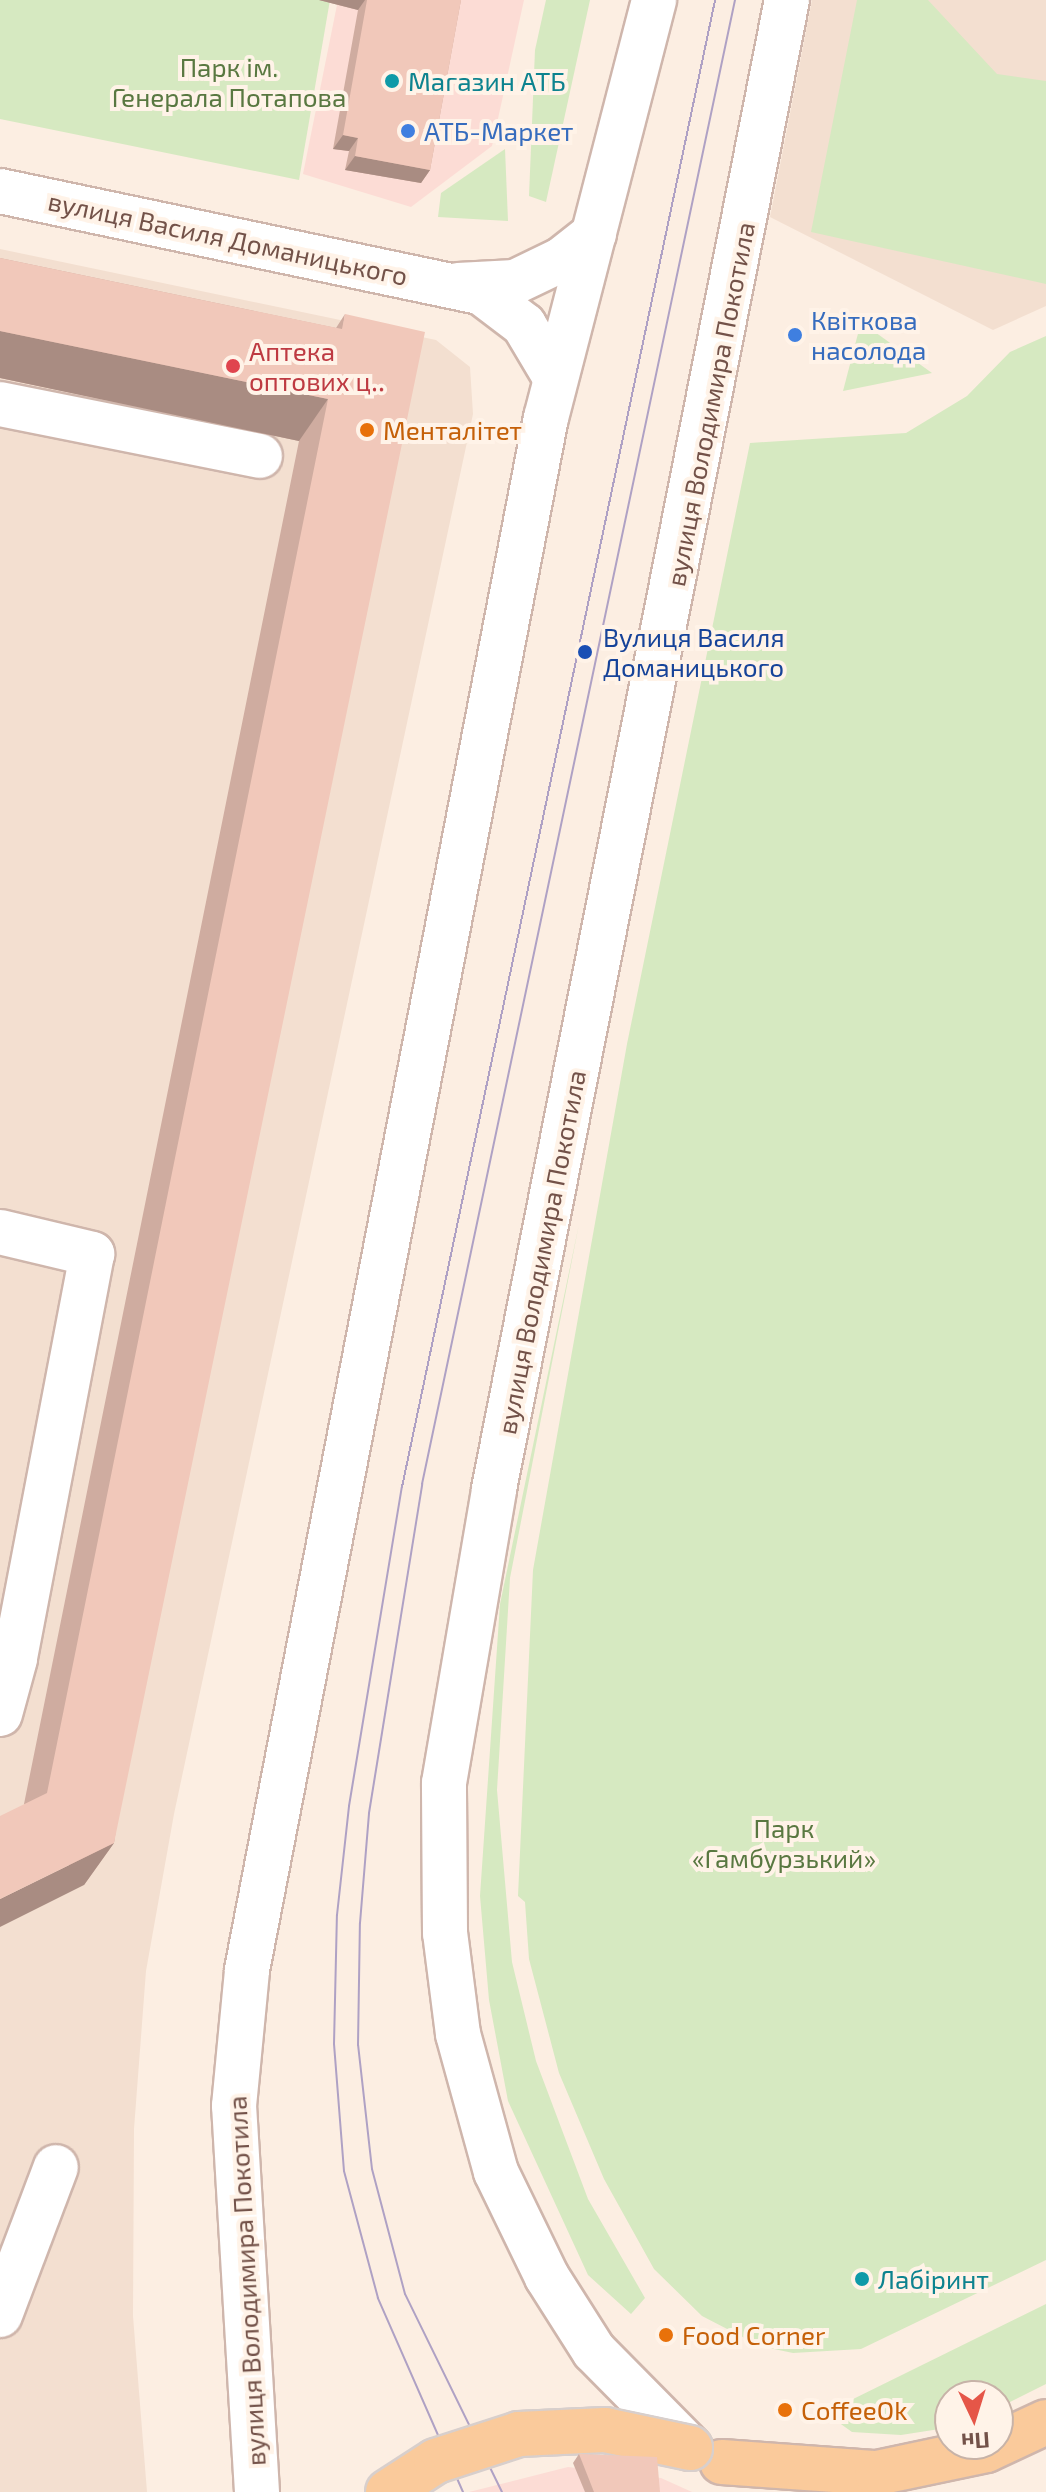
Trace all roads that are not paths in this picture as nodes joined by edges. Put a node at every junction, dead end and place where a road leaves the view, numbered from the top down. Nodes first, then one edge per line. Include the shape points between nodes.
1 (654, 0) edge
2 (787, 0) edge
3 (0, 191) edge
4 (594, 234) junction
5 (456, 285) junction
6 (555, 377) junction
7 (0, 404) edge
8 (260, 456) dead end
9 (0, 1232) edge
10 (0, 1714) edge
11 (56, 2167) dead end
12 (0, 2315) edge
13 (1046, 2422) edge
14 (706, 2455) junction
15 (257, 2492) edge
16 (388, 2492) edge
17 (769, 2492) edge

1 - 4 street, вулиця Володимира Покотила
2 - 14 street, вулиця Володимира Покотила via 497,1474 444,1783 445,1933 456,2019 476,2113 496,2172 547,2277 594,2351
3 - 5 street, вулиця Василя Доманицького
4 - 5 street, вулиця Василя Доманицького via 561,260 515,282
4 - 6 street, вулиця Володимира Покотила
5 - 6 street, вулиця Василя Доманицького via 506,308 540,345
6 - 15 street, вулиця Володимира Покотила via 247,1970 234,2106
7 - 8 street
9 - 10 street via 92,1254
11 - 12 street
13 - 14 main road via 986,2450 877,2473
14 - 16 main road, bridge via 605,2430 519,2434 436,2461
14 - 17 main road

